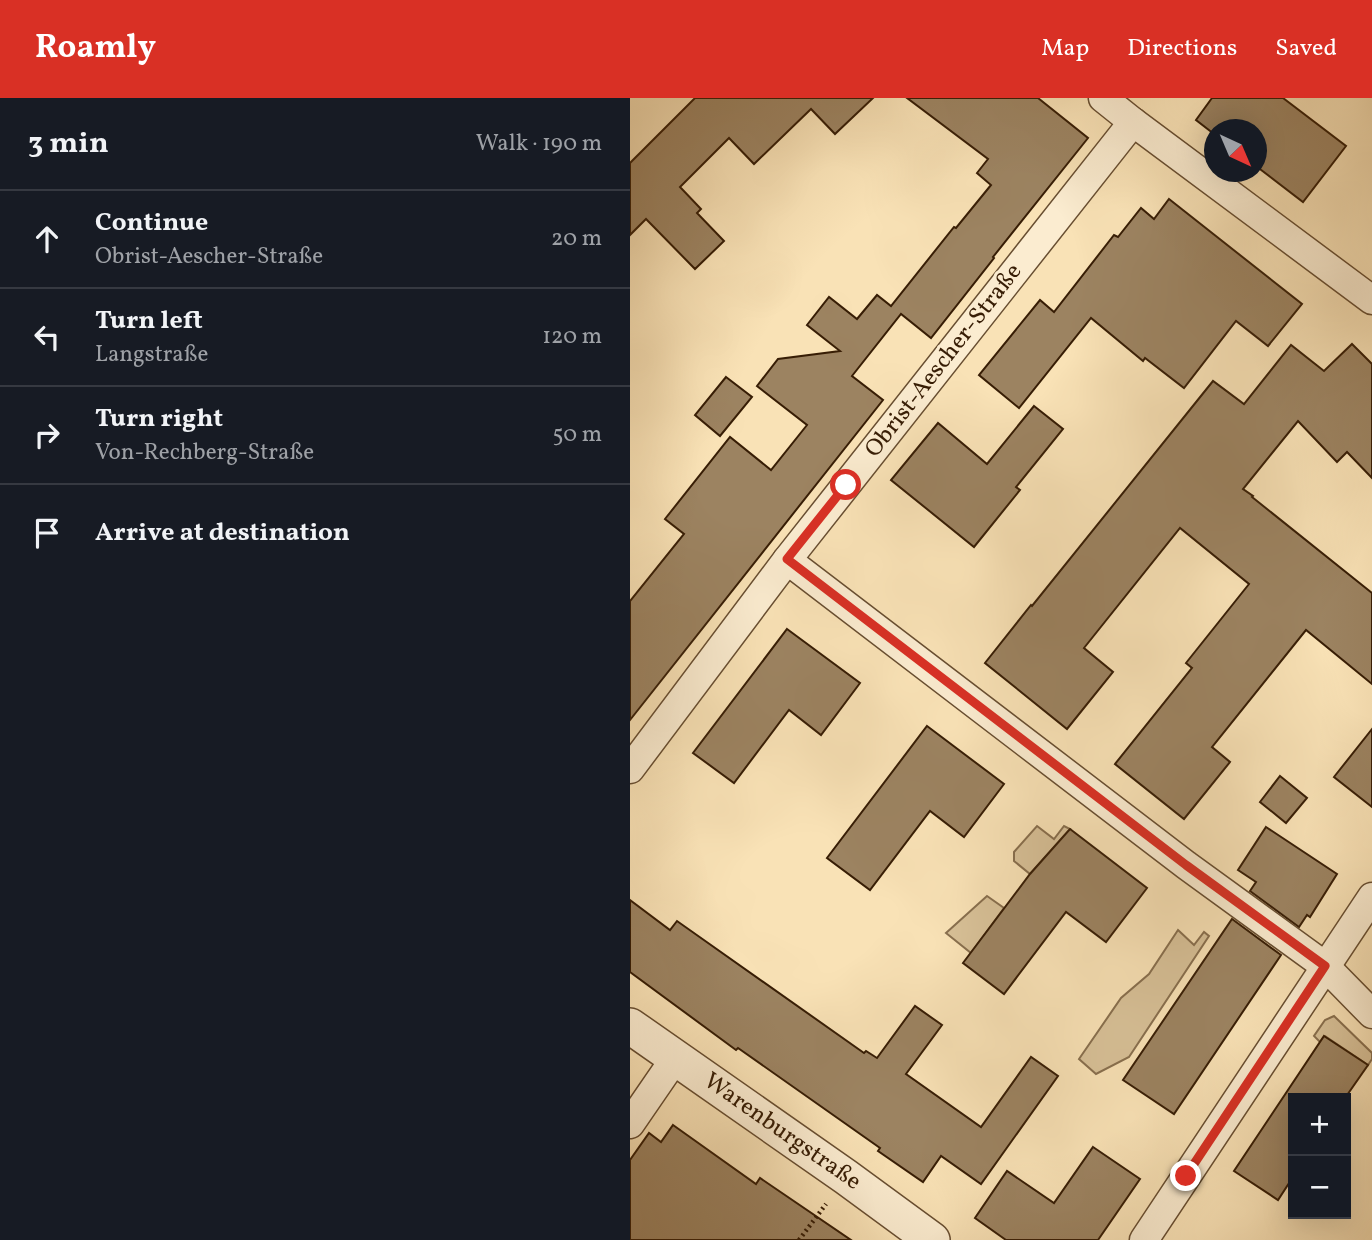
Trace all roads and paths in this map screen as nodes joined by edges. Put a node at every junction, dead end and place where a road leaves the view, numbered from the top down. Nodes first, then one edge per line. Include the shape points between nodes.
1 (1103, 98) edge
2 (1133, 122) junction
3 (1372, 300) edge
4 (787, 559) junction
5 (630, 769) edge
6 (1372, 897) edge
7 (1325, 966) junction
8 (1372, 1014) edge
9 (630, 1026) edge
10 (676, 1057) junction
11 (630, 1124) edge
12 (932, 1240) edge
13 (1144, 1240) edge

1 - 2 street
2 - 3 street
2 - 4 street, Obrist-Aescher-Straße
4 - 5 street, Obrist-Aescher-Straße
4 - 7 street
6 - 7 street
7 - 8 street
7 - 13 street
9 - 10 street, Warenburgstraße
10 - 11 street
10 - 12 street, Warenburgstraße

